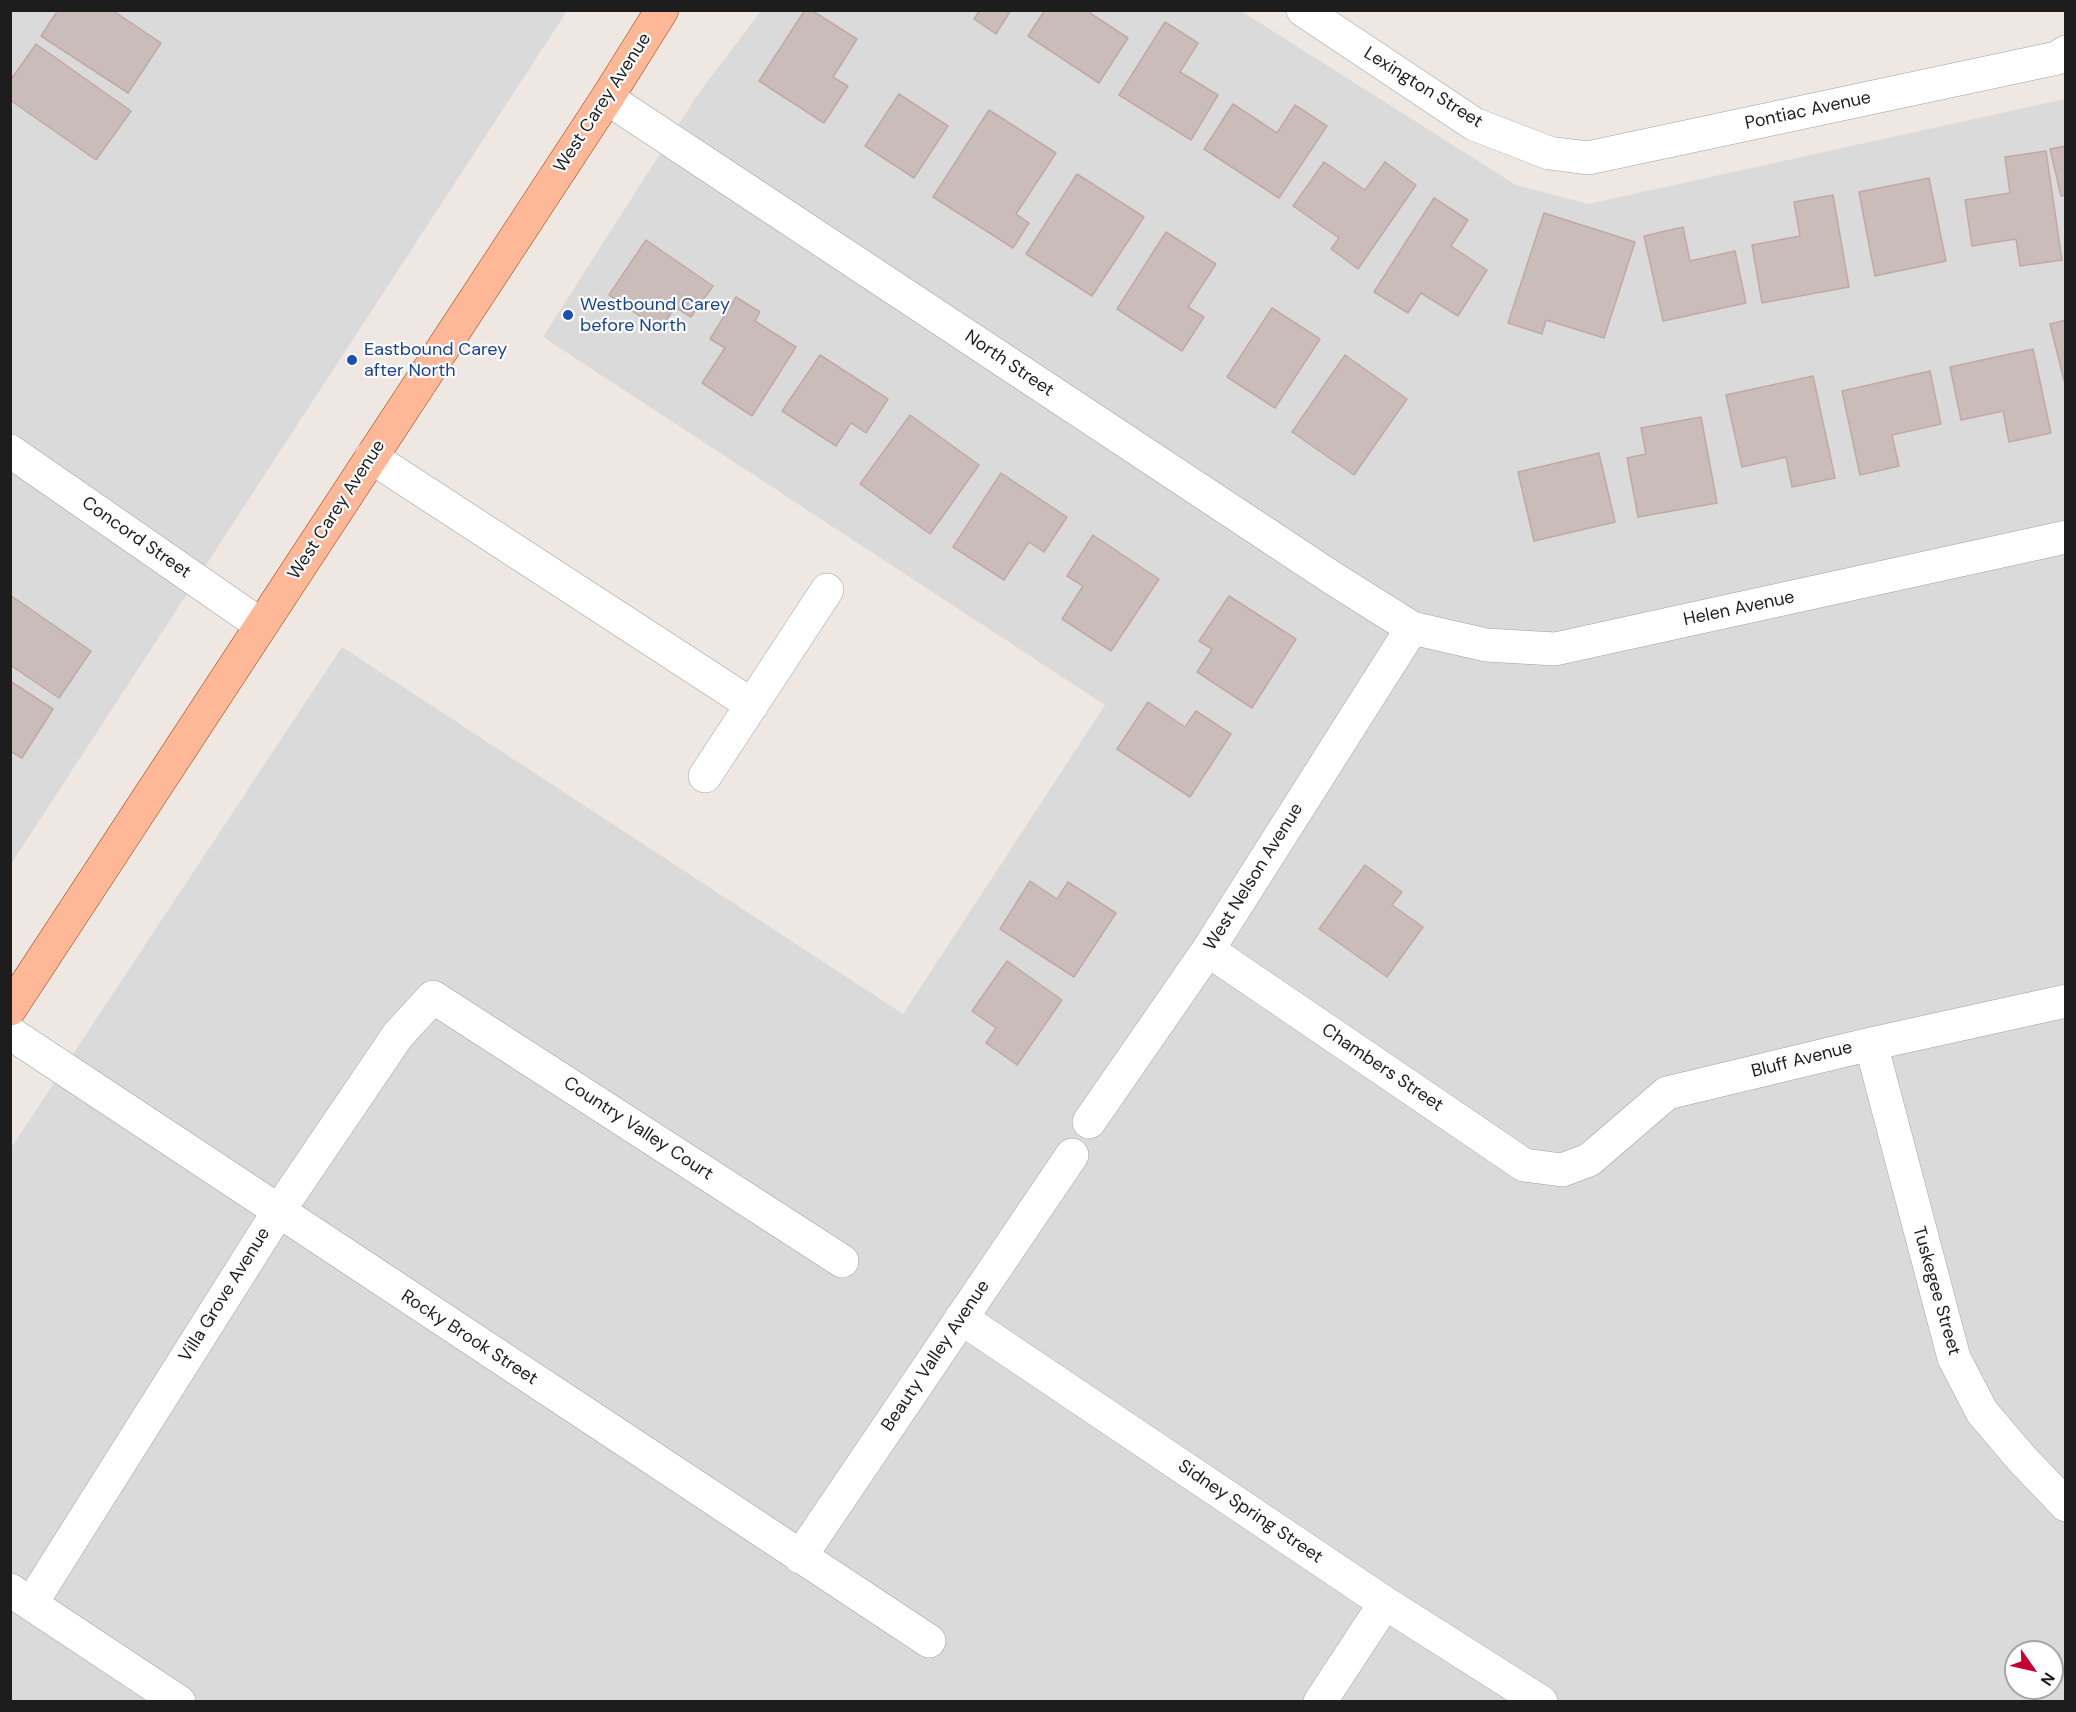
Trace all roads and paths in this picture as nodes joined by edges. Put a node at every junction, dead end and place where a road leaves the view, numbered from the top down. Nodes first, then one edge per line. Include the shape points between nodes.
1 (662, 10) edge
2 (1303, 10) edge
3 (2066, 52) edge
4 (608, 98) junction
5 (1549, 153) joint
6 (10, 451) edge
7 (371, 457) junction
8 (2066, 537) edge
9 (827, 590) dead end
10 (261, 625) junction
11 (1412, 627) junction
12 (752, 705) junction
13 (705, 776) dead end
14 (1208, 950) junction
15 (433, 997) joint
16 (2066, 1001) edge
17 (10, 1009) edge
18 (10, 1033) edge
19 (1871, 1044) junction
20 (1089, 1122) dead end
21 (1072, 1155) dead end
22 (1562, 1170) joint
23 (278, 1212) junction
24 (842, 1261) dead end
25 (961, 1318) junction
26 (2066, 1505) edge
27 (800, 1557) junction
28 (21, 1597) edge
29 (1385, 1603) junction
30 (929, 1641) dead end
31 (179, 1701) edge
32 (1320, 1701) edge
33 (1542, 1701) edge

1 - 4 main road, West Carey Avenue
2 - 5 street, Lexington Street via 1474,124
3 - 5 street, Pontiac Avenue via 2057,58 1588,158
4 - 7 main road, West Carey Avenue
4 - 11 street, North Street
6 - 10 street, Concord Street
7 - 10 main road, West Carey Avenue
7 - 12 street
8 - 11 street, Helen Avenue via 1555,649 1486,645
9 - 12 street
10 - 17 main road, West Carey Avenue
11 - 14 street, West Nelson Avenue
12 - 13 street
14 - 20 street, West Nelson Avenue
14 - 22 street, Chambers Street via 1524,1165
15 - 23 street, Villa Grove Avenue via 398,1035
15 - 24 street, Country Valley Court
16 - 19 street, Bluff Avenue
18 - 23 street, Rocky Brook Street
19 - 22 street, Bluff Avenue via 1667,1093 1589,1160
19 - 26 street, Tuskegee Street via 1954,1358 1982,1412
21 - 25 street, Beauty Valley Avenue
23 - 27 street, Rocky Brook Street
23 - 28 street, Villa Grove Avenue
25 - 27 street, Beauty Valley Avenue
25 - 29 street, Sidney Spring Street
27 - 30 street, Rocky Brook Street
28 - 31 street
29 - 32 street
29 - 33 street, Sidney Spring Street

